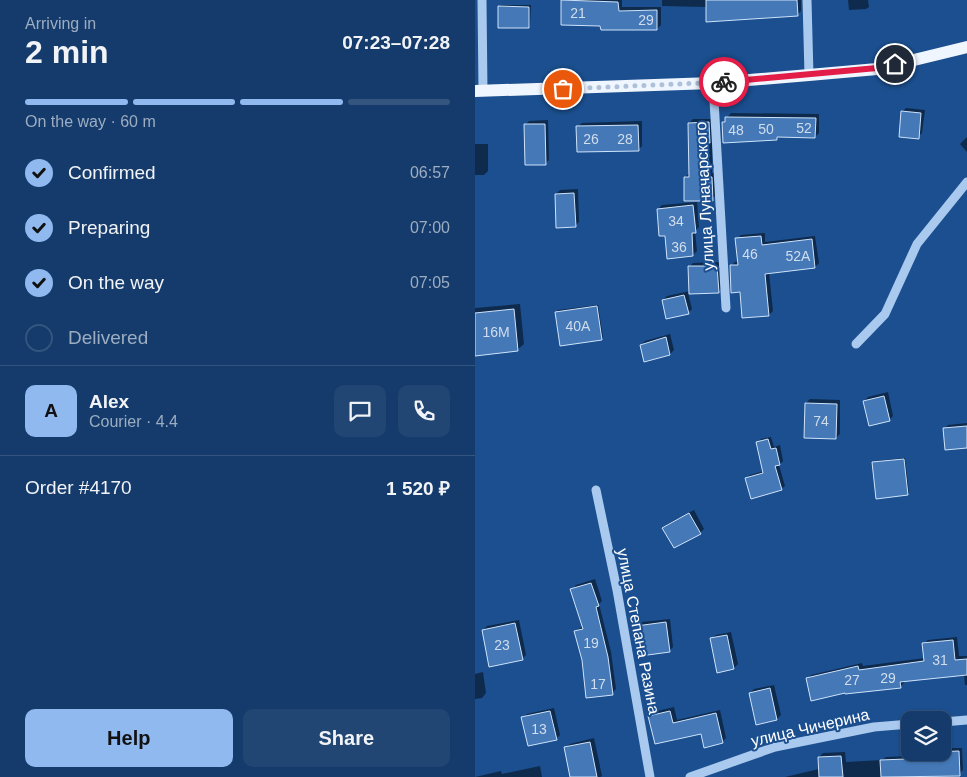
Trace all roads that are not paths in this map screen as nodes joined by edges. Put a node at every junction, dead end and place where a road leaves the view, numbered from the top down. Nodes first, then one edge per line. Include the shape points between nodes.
1 (483, 0) edge
2 (807, 0) edge
3 (967, 47) edge
4 (809, 75) junction
5 (713, 83) junction
6 (479, 91) edge
7 (967, 182) edge
8 (726, 308) dead end
9 (856, 344) dead end
10 (596, 490) dead end
11 (967, 720) edge
12 (951, 721) edge
13 (901, 725) edge
14 (650, 777) edge
15 (690, 777) edge

1 - 6 street
2 - 4 street
3 - 4 main road via 877,68
4 - 5 main road
5 - 6 main road
5 - 8 street, улица Луначарского
7 - 9 street via 917,244 885,314
10 - 14 street, улица Степана Разина
11 - 12 street
13 - 15 street, улица Чичерина via 775,747

